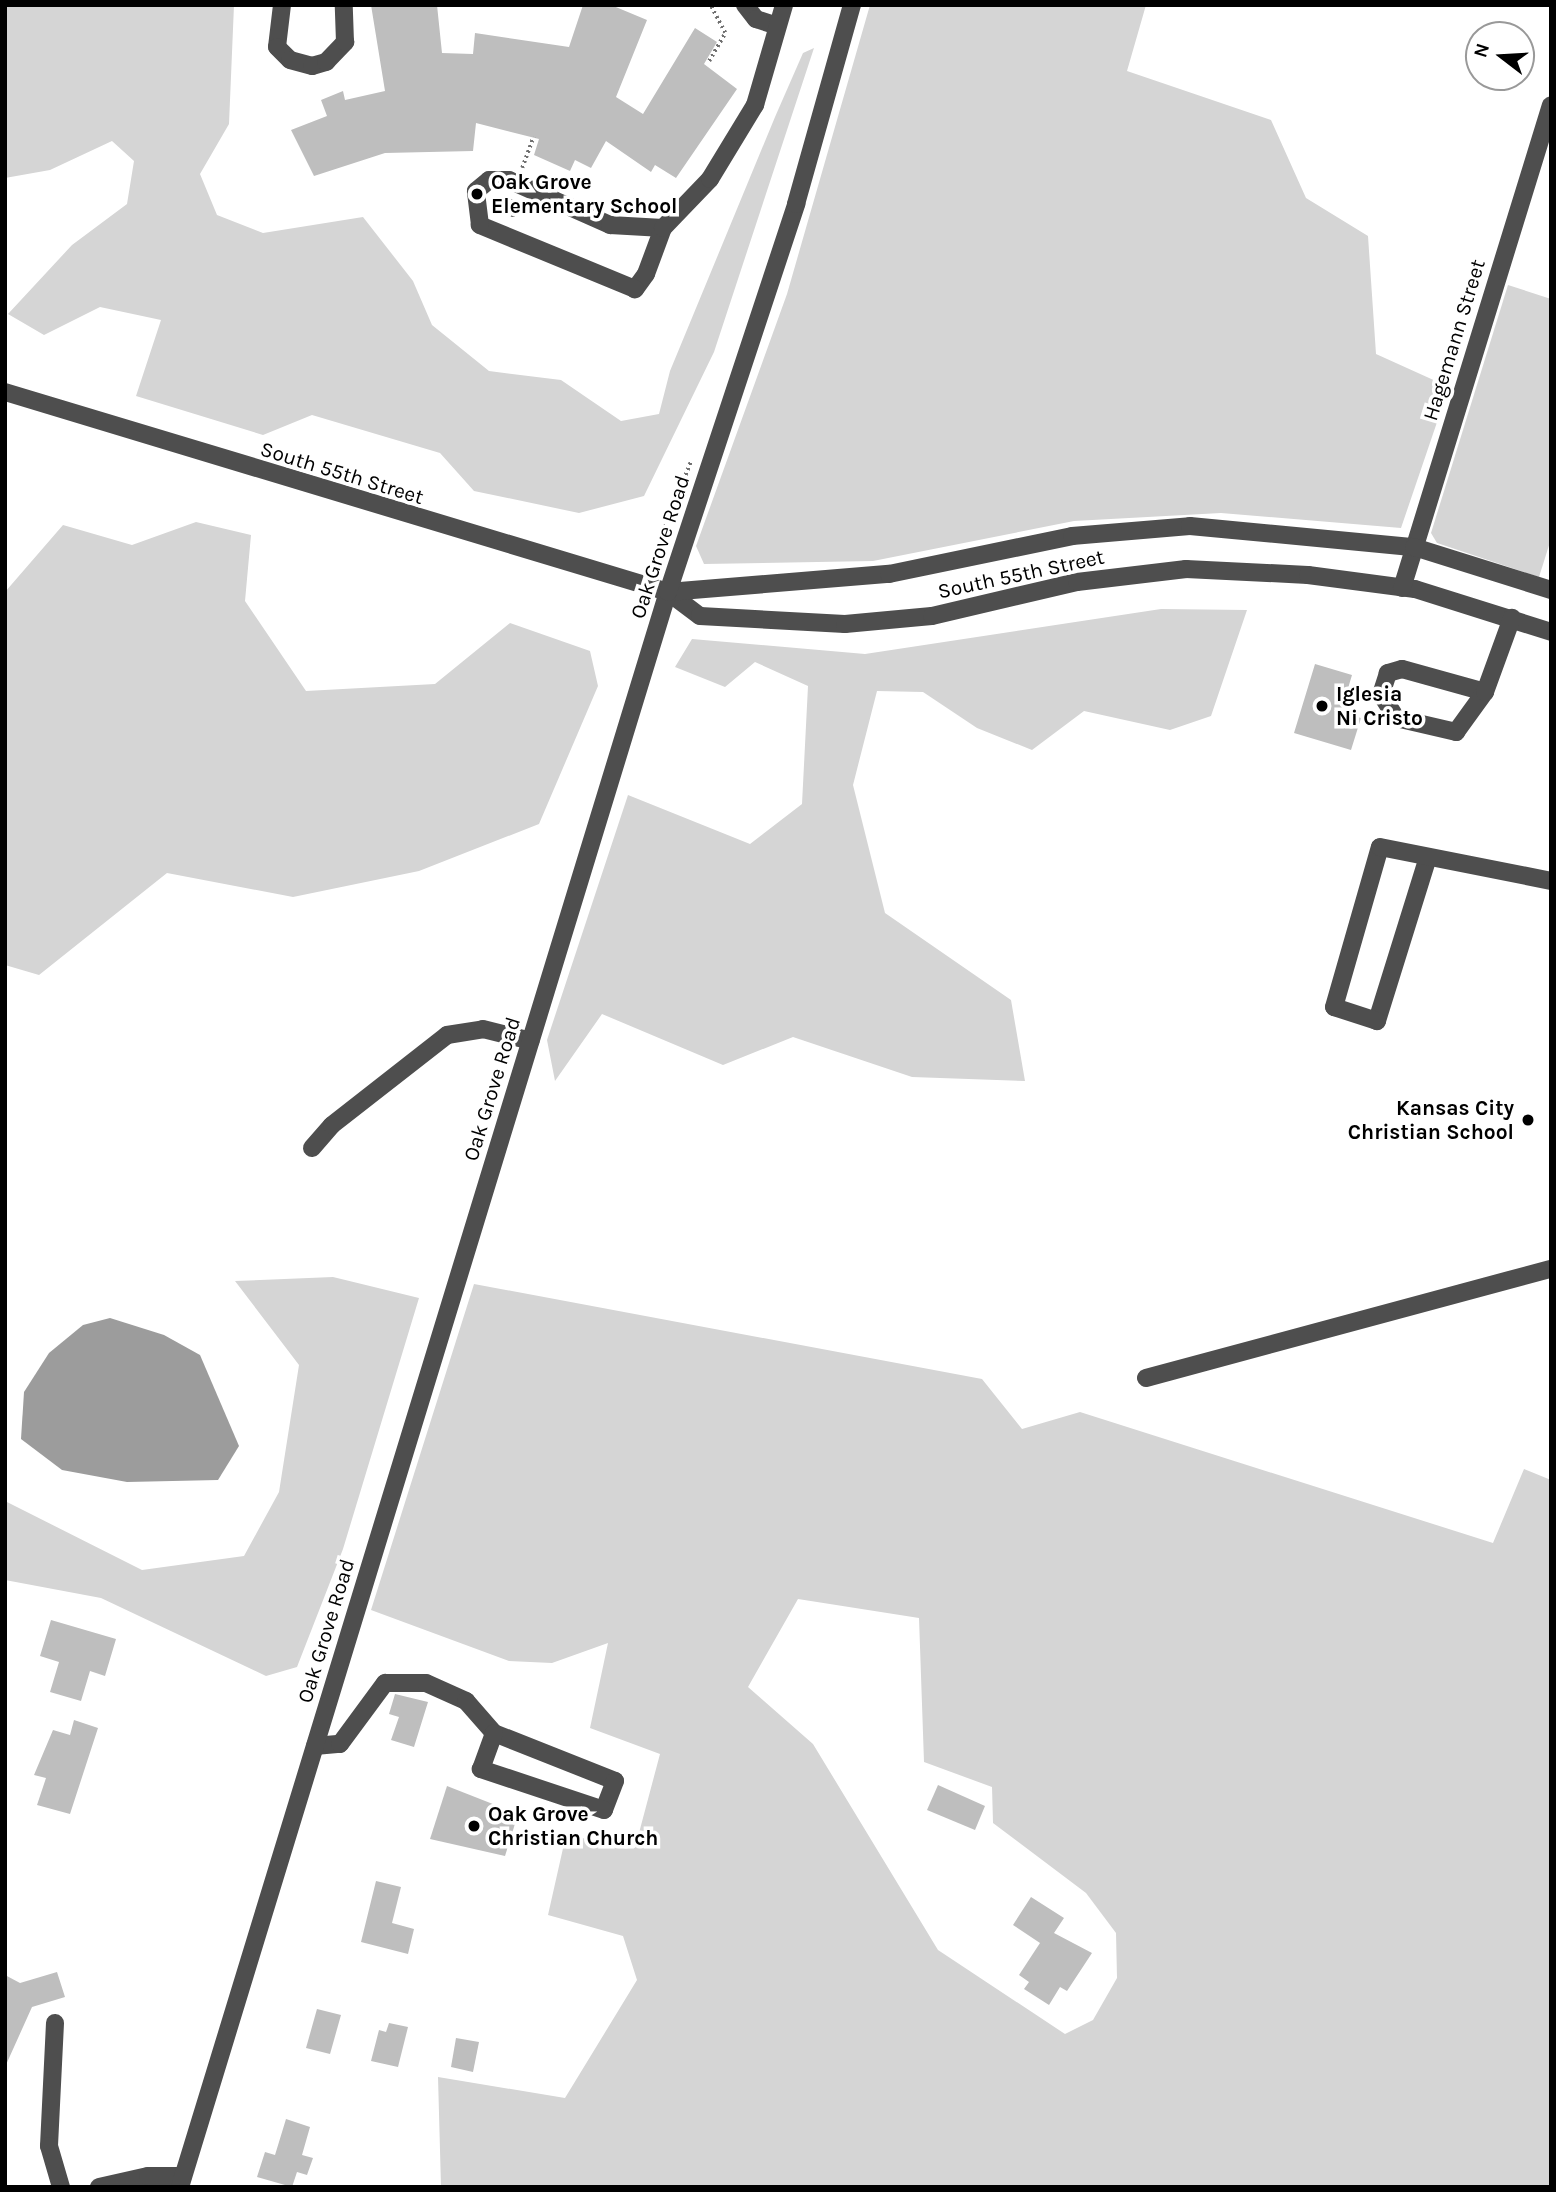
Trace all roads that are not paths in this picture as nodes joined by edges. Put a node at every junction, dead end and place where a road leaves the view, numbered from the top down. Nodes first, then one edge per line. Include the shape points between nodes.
1 (282, 5) edge
2 (344, 5) edge
3 (745, 5) edge
4 (783, 5) edge
5 (852, 5) edge
6 (777, 26) junction
7 (1551, 105) edge
8 (663, 228) junction
9 (5, 392) edge
10 (1414, 547) junction
11 (1402, 588) junction
12 (1551, 590) edge
13 (668, 592) junction
14 (1512, 618) junction
15 (1551, 632) edge
16 (1485, 692) junction
17 (1428, 857) junction
18 (1551, 881) edge
19 (531, 1041) junction
20 (312, 1148) dead end
21 (1551, 1269) edge
22 (1146, 1378) dead end
23 (494, 1733) junction
24 (315, 1746) junction
25 (55, 2023) dead end
26 (181, 2182) edge
27 (61, 2187) edge
28 (99, 2187) edge

1 - 2 street via 276,47 290,60 312,65 326,62 345,42
3 - 6 street via 756,19
4 - 6 street
5 - 13 street, Oak Grove Road via 792,217
6 - 8 street via 755,105 710,179
7 - 10 street, Hagemann Street
8 - 8 street via 610,225 509,180 489,180 476,191 480,225 635,289
9 - 13 street, South 55th Street
10 - 11 street, Hagemann Street
10 - 12 street, South 55th Street
10 - 13 street, South 55th Street via 1190,526 1072,536 889,575
11 - 13 street, South 55th Street via 1308,575 1186,569 1077,582 932,616 845,624 700,616
11 - 14 street, South 55th Street
13 - 19 street, Oak Grove Road
14 - 15 street, South 55th Street
14 - 16 street
16 - 16 street via 1456,732 1396,718 1381,694 1388,673 1402,669
17 - 17 street via 1377,1021 1334,1007 1380,847
17 - 18 street
19 - 20 street via 483,1029 447,1035
19 - 24 street, Oak Grove Road
21 - 22 street
23 - 23 street via 615,1781 604,1810 481,1769
23 - 24 street via 466,1701 404,1679 385,1683 340,1744
24 - 26 street, Oak Grove Road
25 - 27 street via 49,2146
26 - 28 street via 148,2176

